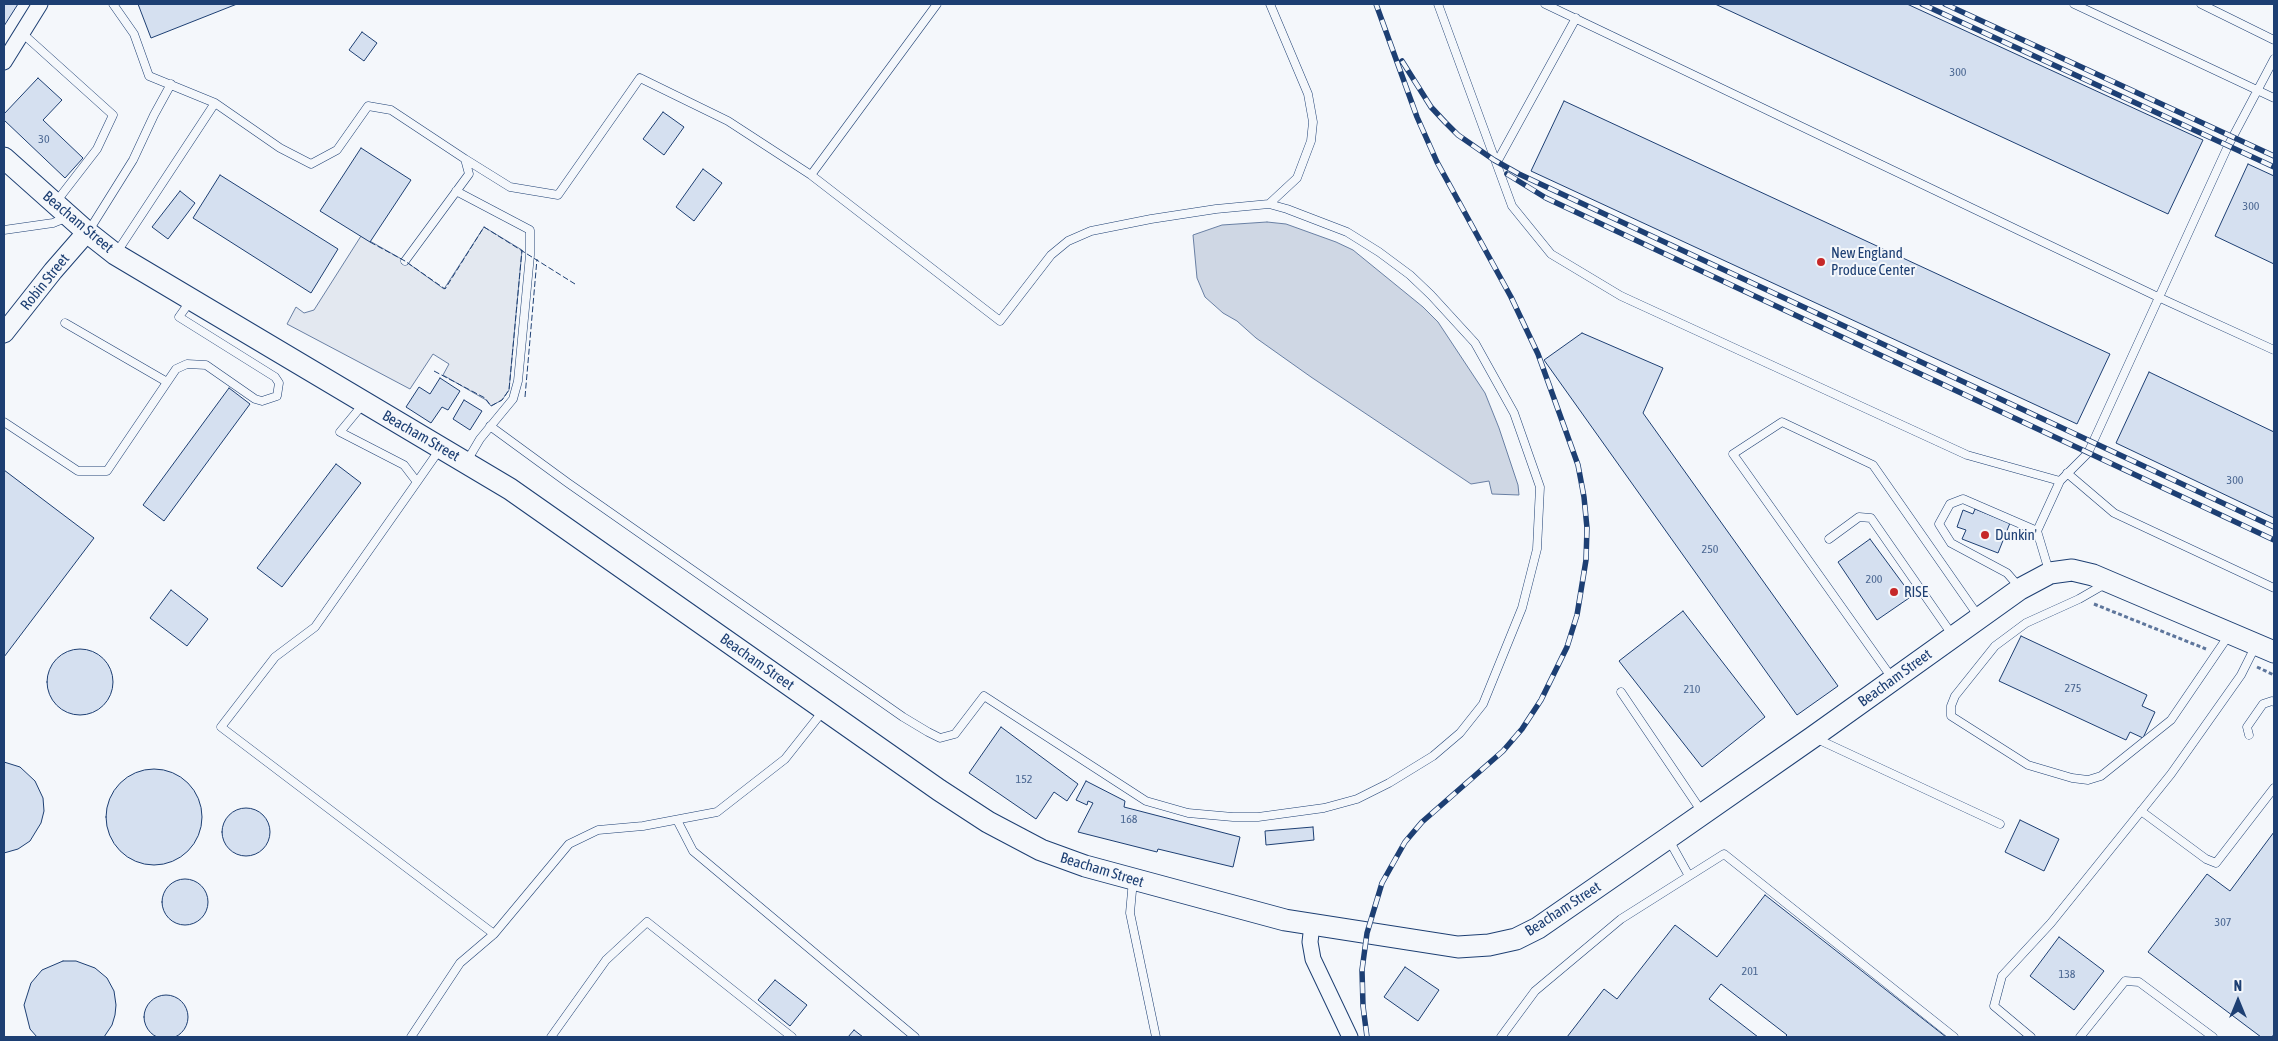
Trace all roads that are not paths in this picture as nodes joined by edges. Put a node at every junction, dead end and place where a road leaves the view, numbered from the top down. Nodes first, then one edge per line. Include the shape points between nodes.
1 (40, 4) edge
2 (113, 4) edge
3 (937, 4) edge
4 (1270, 4) edge
5 (1438, 4) edge
6 (1545, 4) edge
7 (2074, 4) edge
8 (2201, 4) edge
9 (1576, 18) junction
10 (22, 33) junction
11 (2274, 40) edge
12 (2274, 59) edge
13 (4, 62) edge
14 (171, 84) junction
15 (2257, 90) junction
16 (2274, 98) edge
17 (215, 103) junction
18 (4, 158) edge
19 (465, 159) junction
20 (1497, 162) junction
21 (811, 175) junction
22 (456, 192) junction
23 (1269, 204) junction
24 (62, 210) junction
25 (4, 230) edge
26 (88, 232) junction
27 (116, 254) junction
28 (405, 261) dead end
29 (2158, 297) junction
30 (191, 300) junction
31 (65, 323) dead end
32 (4, 333) edge
33 (2274, 350) edge
34 (167, 382) junction
35 (364, 403) junction
36 (4, 422) edge
37 (490, 426) junction
38 (441, 448) junction
39 (466, 462) junction
40 (2067, 473) junction
41 (2060, 481) junction
42 (417, 482) junction
43 (2037, 531) junction
44 (1829, 539) dead end
45 (2050, 573) junction
46 (2108, 582) junction
47 (2274, 588) edge
48 (2020, 589) junction
49 (1979, 617) junction
50 (2230, 633) junction
51 (1953, 636) junction
52 (2266, 648) edge
53 (1893, 680) junction
54 (1621, 692) dead end
55 (2274, 702) edge
56 (824, 709) junction
57 (2249, 735) dead end
58 (1813, 737) junction
59 (2274, 788) edge
60 (2142, 811) junction
61 (1703, 814) junction
62 (677, 820) junction
63 (2000, 824) dead end
64 (1668, 838) junction
65 (1689, 876) junction
66 (1133, 880) junction
67 (1312, 925) junction
68 (494, 934) junction
69 (411, 1037) edge
70 (551, 1037) edge
71 (792, 1037) edge
72 (915, 1037) edge
73 (1156, 1037) edge
74 (1350, 1037) edge
75 (1501, 1037) edge
76 (1954, 1037) edge
77 (2031, 1037) edge
78 (2080, 1037) edge
79 (2214, 1037) edge

1 - 10 street
2 - 14 lane via 134,34 149,76
3 - 21 lane
4 - 23 lane via 1308,94 1313,122 1311,141 1298,178
5 - 20 lane
6 - 9 lane
7 - 15 lane
8 - 11 lane
9 - 20 lane
9 - 29 lane
10 - 13 street
10 - 24 lane via 113,114
12 - 15 lane
14 - 17 lane
14 - 26 lane via 133,160
15 - 16 lane
15 - 29 lane
17 - 19 lane via 280,148 311,164 337,150 368,106 391,110
17 - 27 lane
18 - 24 main road, Beacham Street
19 - 21 lane via 510,187 558,195 640,78 728,121
19 - 22 lane via 469,174
20 - 41 lane via 1512,206 1551,254 1622,296 1967,455
21 - 23 lane via 1000,322 1051,255 1068,241 1091,231 1143,220
22 - 28 lane
22 - 37 lane via 530,230 518,381 513,399
23 - 37 lane via 1347,232 1410,275 1454,318 1476,343 1500,384 1514,413 1540,487 1537,549 1532,572 1522,608 1483,704 1460,732 1414,769 1357,799 1283,815 1233,817 1188,813 1146,801 984,696 955,734 940,738 903,718
24 - 25 lane via 53,223
24 - 26 main road, Beacham Street
26 - 27 main road, Beacham Street
26 - 32 street, Robin Street
27 - 30 main road, Beacham Street
29 - 33 lane
29 - 40 lane via 2088,453
30 - 34 lane via 179,317 275,377 279,390 277,396 270,400 255,399 206,365 182,366
30 - 35 main road, Beacham Street
31 - 34 lane
34 - 36 lane via 107,471 78,471
35 - 38 main road, Beacham Street
35 - 42 lane via 340,432 404,465
37 - 39 lane
38 - 39 main road, Beacham Street
38 - 42 lane
39 - 56 main road, Beacham Street via 535,505
40 - 41 lane
40 - 47 lane via 2114,513
41 - 43 lane
42 - 68 lane via 315,627 275,657 221,727
43 - 45 lane
43 - 48 lane via 1963,500 1950,504 1939,524 1951,543 1995,565 2007,573
44 - 51 lane via 1859,517 1871,518
45 - 46 main road, Beacham Street via 2072,570
45 - 48 main road, Beacham Street
46 - 50 main road, Beacham Street
46 - 50 lane via 2026,623 1995,646 1955,696 1951,716 2028,765 2088,780 2101,776 2171,720
48 - 49 main road, Beacham Street
49 - 51 main road, Beacham Street
49 - 53 lane via 1873,465 1782,422 1733,454
50 - 52 main road, Beacham Street
51 - 53 main road, Beacham Street
52 - 60 lane via 2248,664
53 - 58 main road, Beacham Street
54 - 61 lane
55 - 57 lane via 2264,704 2247,727
56 - 62 lane via 785,759 717,812
56 - 66 main road, Beacham Street via 1009,834 1062,859
58 - 61 main road, Beacham Street
58 - 63 lane
59 - 60 lane via 2216,862 2206,859
60 - 77 lane via 2002,976 1994,1006
61 - 64 main road, Beacham Street
62 - 68 lane via 598,830 569,844
62 - 72 lane via 693,851
64 - 65 lane
64 - 67 main road, Beacham Street via 1538,928 1489,946 1458,947
65 - 75 lane via 1621,919 1535,991
65 - 76 lane via 1724,854
66 - 67 main road, Beacham Street
66 - 73 lane via 1130,913
67 - 74 street via 1313,959
68 - 69 lane via 460,963
70 - 71 lane via 606,960 647,922
78 - 79 lane via 2125,981 2139,982

